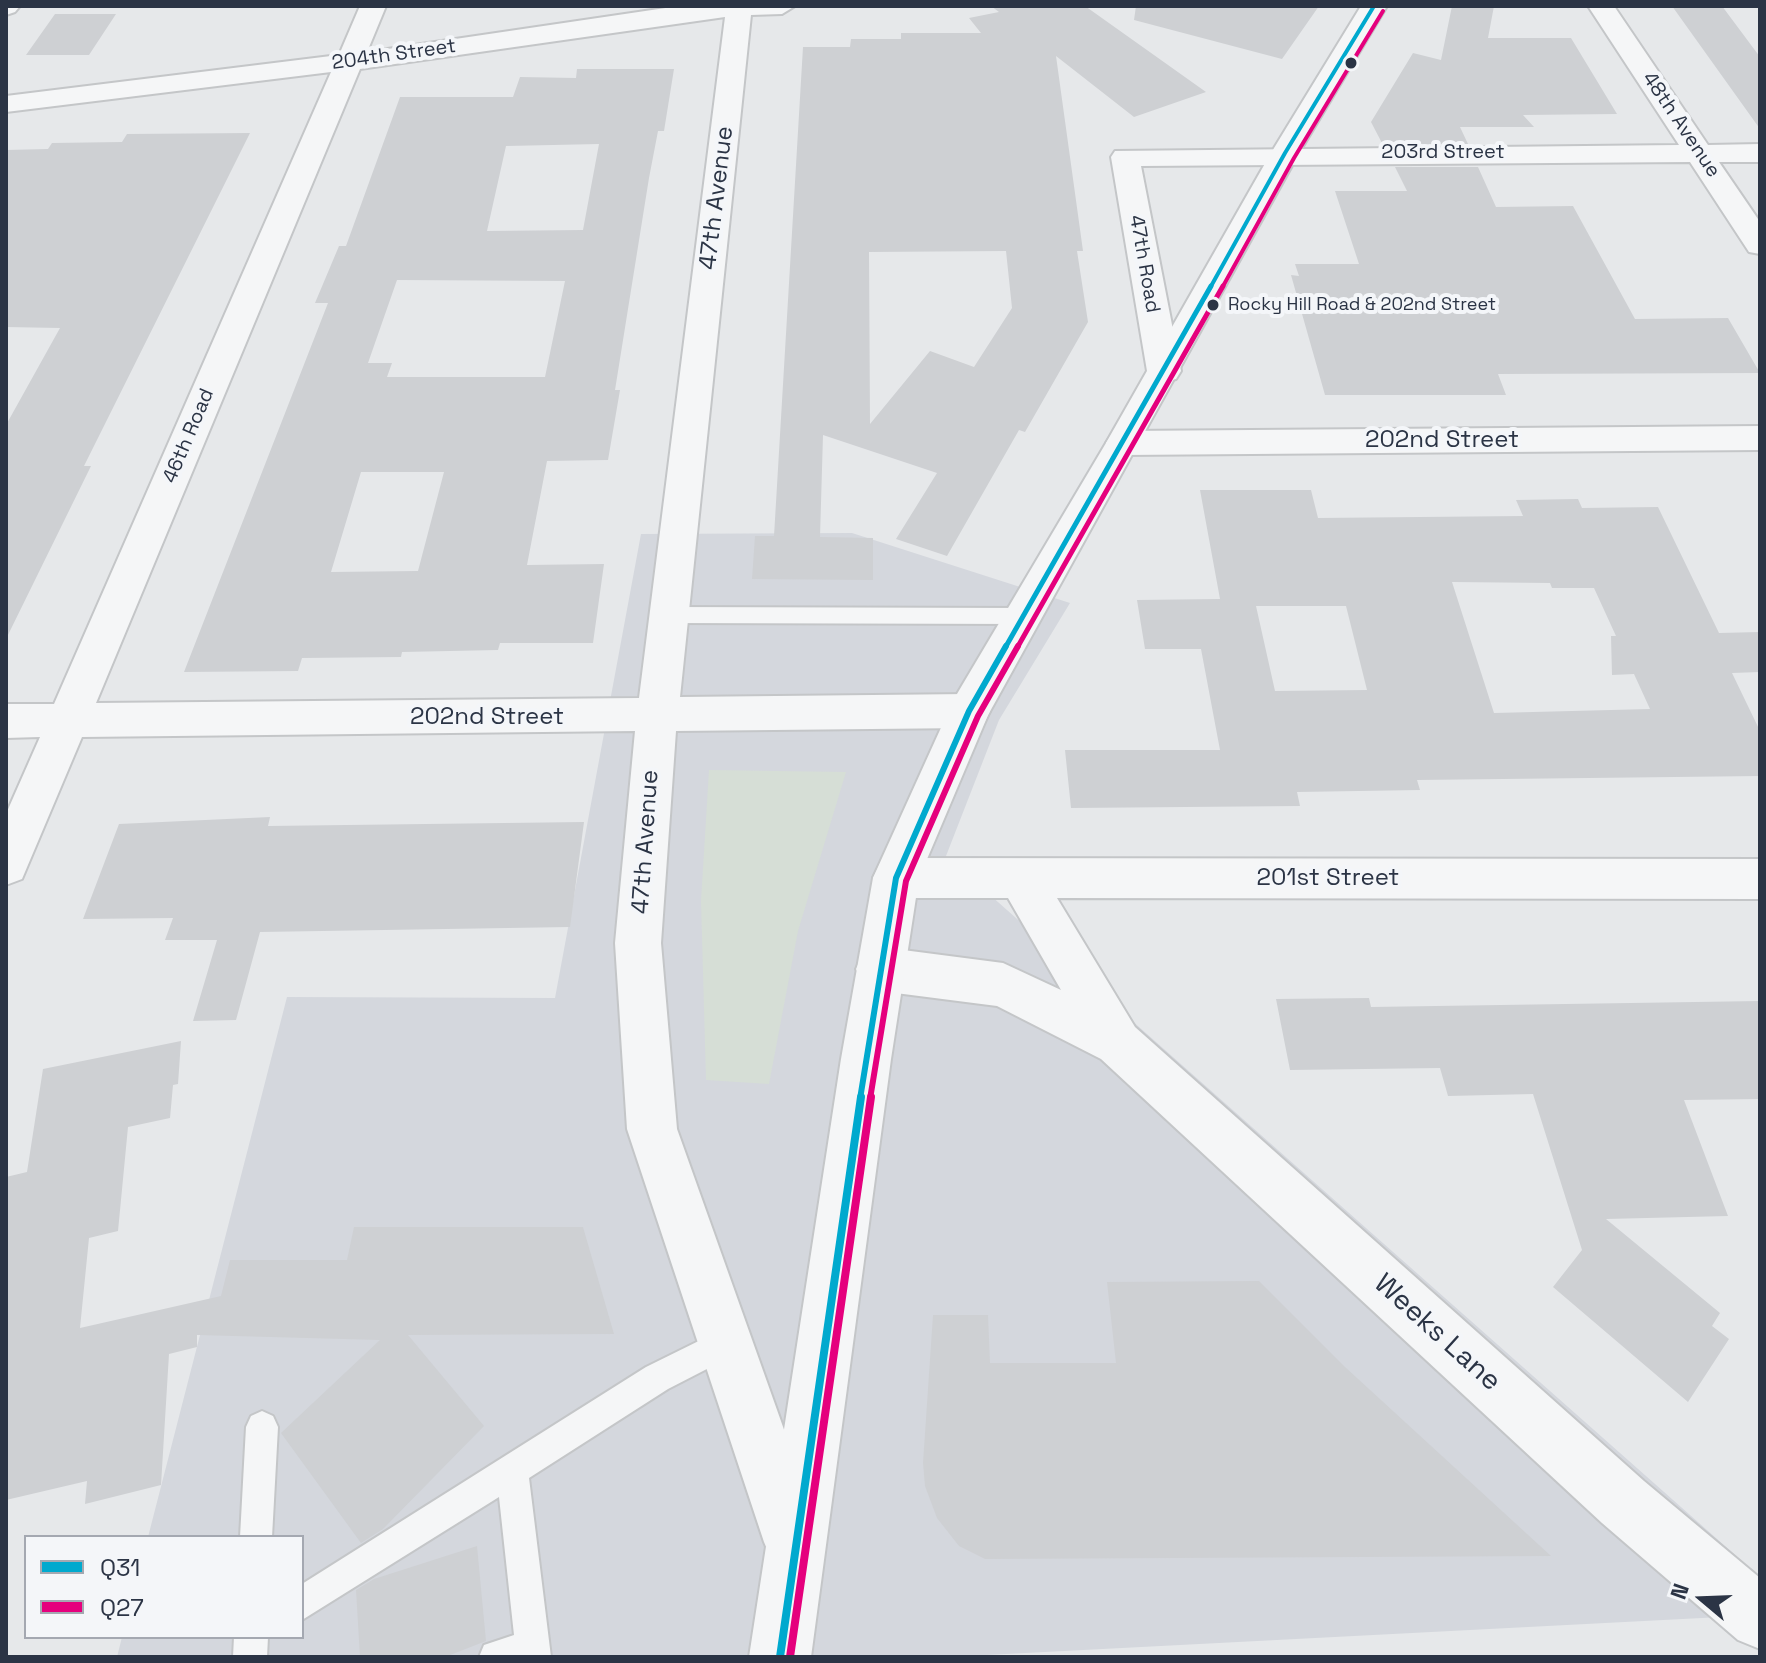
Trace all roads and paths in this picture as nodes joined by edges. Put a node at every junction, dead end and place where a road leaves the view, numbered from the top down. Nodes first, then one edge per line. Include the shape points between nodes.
1 (373, 6) edge
2 (782, 6) edge
3 (1374, 6) edge
4 (1601, 6) edge
5 (739, 7) edge
6 (348, 62) junction
7 (6, 104) edge
8 (1285, 153) junction
9 (1699, 153) junction
10 (1760, 153) edge
11 (1125, 157) joint
12 (1760, 245) edge
13 (1164, 371) junction
14 (1760, 438) edge
15 (1124, 443) junction
16 (669, 615) junction
17 (1024, 616) junction
18 (969, 711) junction
19 (658, 716) junction
20 (69, 720) junction
21 (6, 721) edge
22 (6, 865) edge
23 (896, 878) junction
24 (1021, 878) junction
25 (1760, 879) edge
26 (880, 969) junction
27 (1118, 1043) junction
28 (725, 1343) junction
29 (262, 1427) dead end
30 (512, 1470) junction
31 (256, 1535) edge
32 (795, 1544) junction
33 (304, 1602) edge
34 (1760, 1618) edge
35 (533, 1651) edge
36 (496, 1657) edge
37 (780, 1657) edge

1 - 6 street, 46th Road
2 - 5 street, 204th Street
3 - 8 street
4 - 9 street, 48th Avenue
5 - 6 street, 204th Street
5 - 16 street, 47th Avenue
6 - 7 street, 204th Street
6 - 20 street, 46th Road
8 - 9 street, 203rd Street
8 - 11 street, 203rd Street
8 - 13 street
9 - 10 street, 203rd Street
9 - 12 street, 48th Avenue
11 - 13 street, 47th Road
13 - 15 street
14 - 15 street, 202nd Street
15 - 17 street
16 - 17 lane
16 - 19 street, 47th Avenue
17 - 18 street
18 - 19 street, 202nd Street
18 - 23 street
19 - 20 street, 202nd Street
19 - 28 street, 47th Avenue via 638,943 652,1129
20 - 21 street, 202nd Street
20 - 22 street, 46th Road
23 - 24 street, 201st Street
23 - 26 street
24 - 25 street, 201st Street
24 - 27 street, Weeks Lane
26 - 27 street, Weeks Lane via 1003,985
26 - 32 street
27 - 34 street, Weeks Lane via 1623,1502
28 - 30 lane via 657,1378
28 - 32 street, 47th Avenue
29 - 31 lane
30 - 33 lane
30 - 35 lane
32 - 37 street, 47th Avenue
35 - 36 lane

